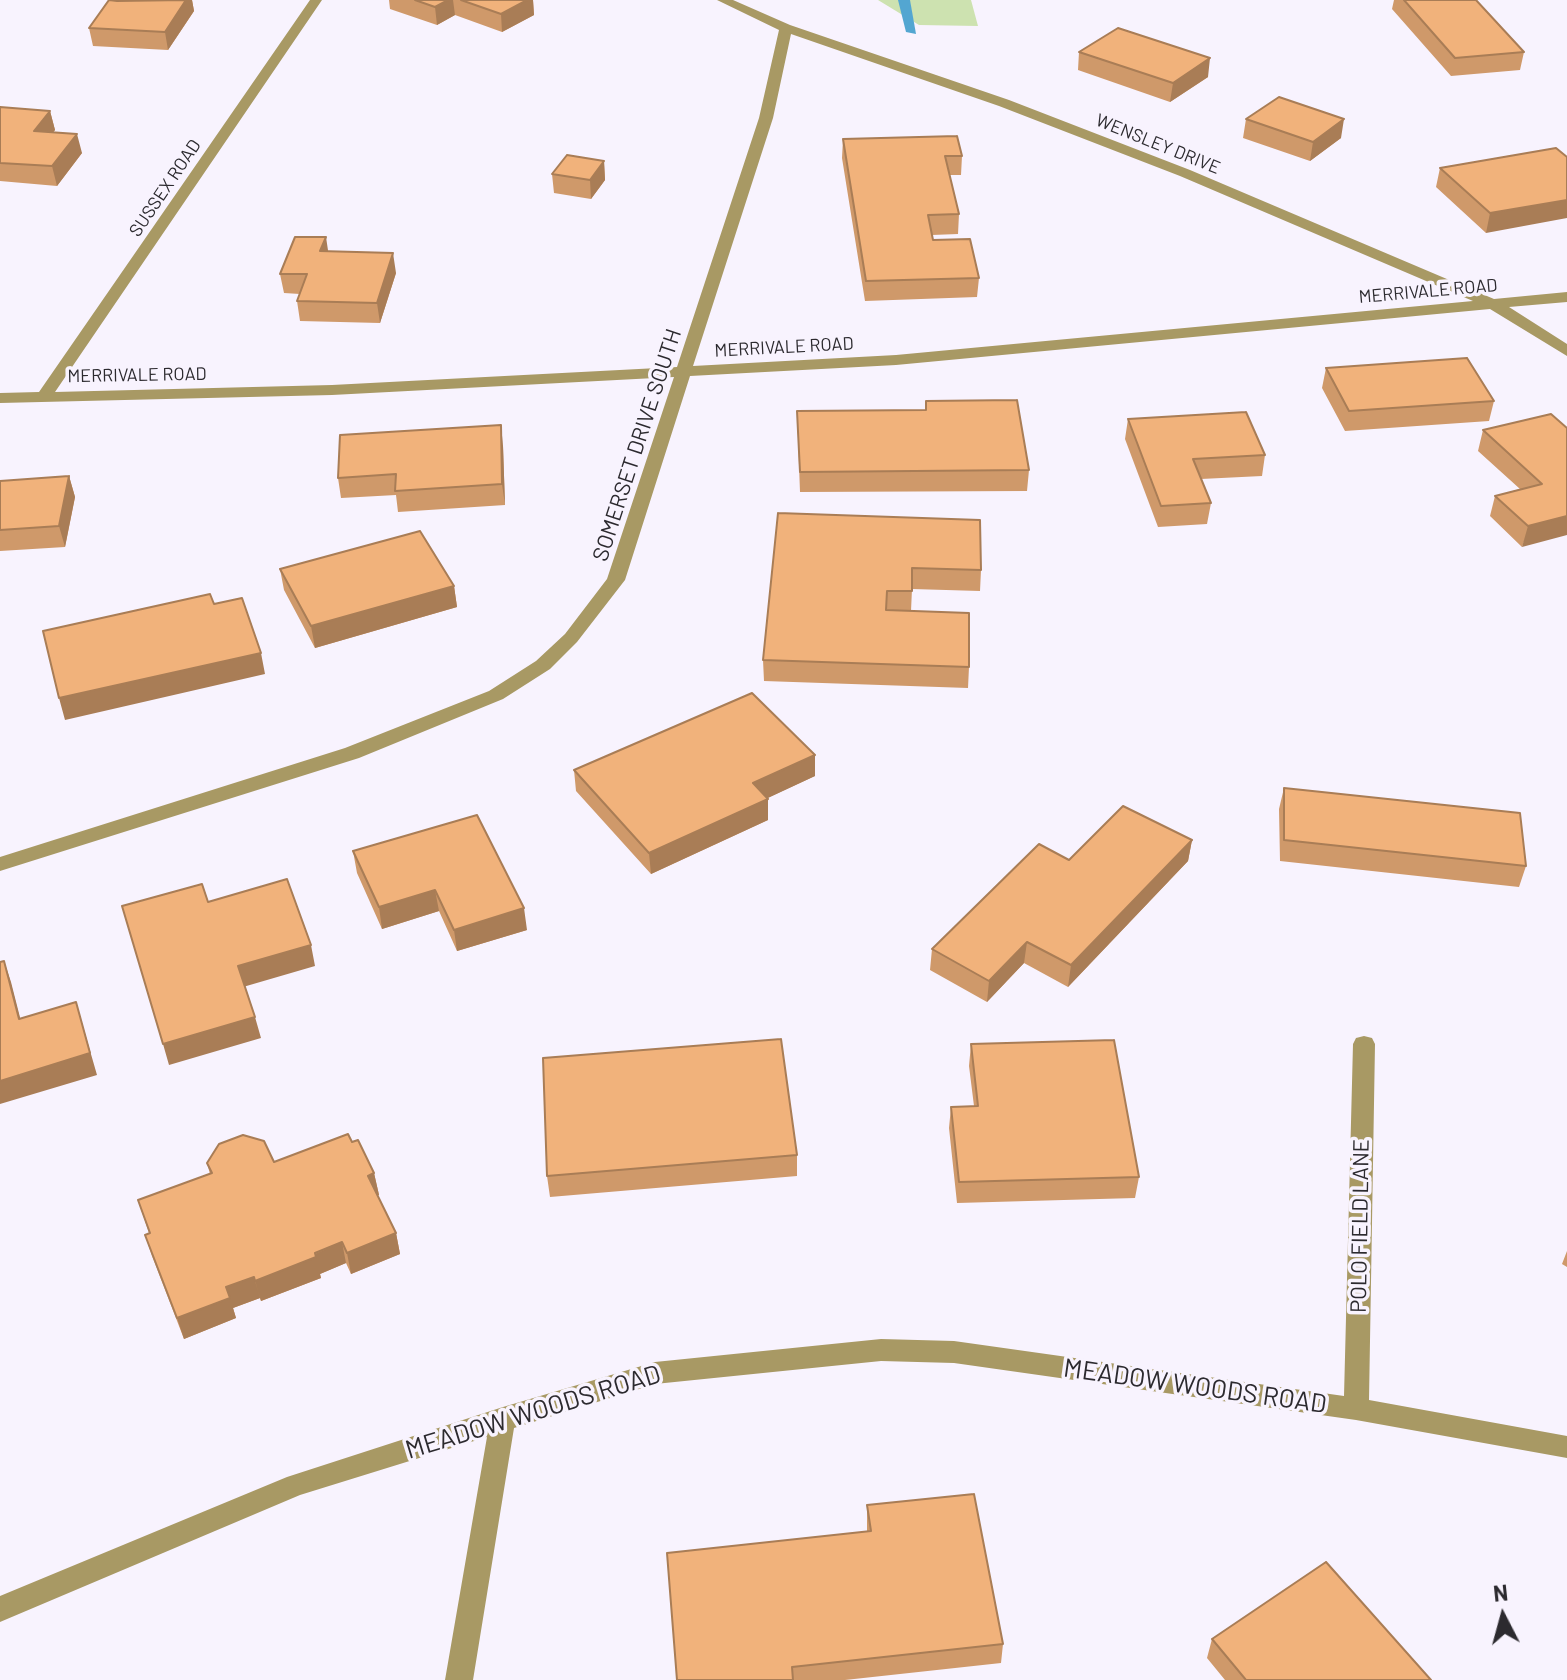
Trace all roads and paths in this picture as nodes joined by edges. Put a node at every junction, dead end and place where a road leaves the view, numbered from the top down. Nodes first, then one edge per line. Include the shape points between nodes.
1 (316, 0) edge
2 (723, 0) edge
3 (786, 28) junction
4 (1567, 297) edge
5 (1495, 305) junction
6 (1567, 351) edge
7 (684, 372) junction
8 (44, 397) junction
9 (0, 398) edge
10 (0, 864) edge
11 (1364, 1044) dead end
12 (1356, 1409) junction
13 (503, 1418) junction
14 (1567, 1447) edge
15 (0, 1609) edge
16 (459, 1680) edge

1 - 8 street, SUSSEX ROAD
2 - 3 street, WENSLEY DRIVE
3 - 5 street, WENSLEY DRIVE via 1185,173
3 - 7 street, SOMERSET DRIVE SOUTH via 766,118
4 - 5 street, MERRIVALE ROAD
5 - 6 street, WENSLEY DRIVE
5 - 7 street, MERRIVALE ROAD via 896,360
7 - 8 street, MERRIVALE ROAD via 332,390
7 - 10 street, SOMERSET DRIVE SOUTH via 616,580 543,665 496,695 352,753
8 - 9 street, MERRIVALE ROAD
11 - 12 street, POLO FIELD LANE
12 - 13 street, MEADOW WOODS ROAD via 954,1352 881,1350 655,1373
12 - 14 street, MEADOW WOODS ROAD
13 - 15 street, MEADOW WOODS ROAD via 296,1485
13 - 16 street

